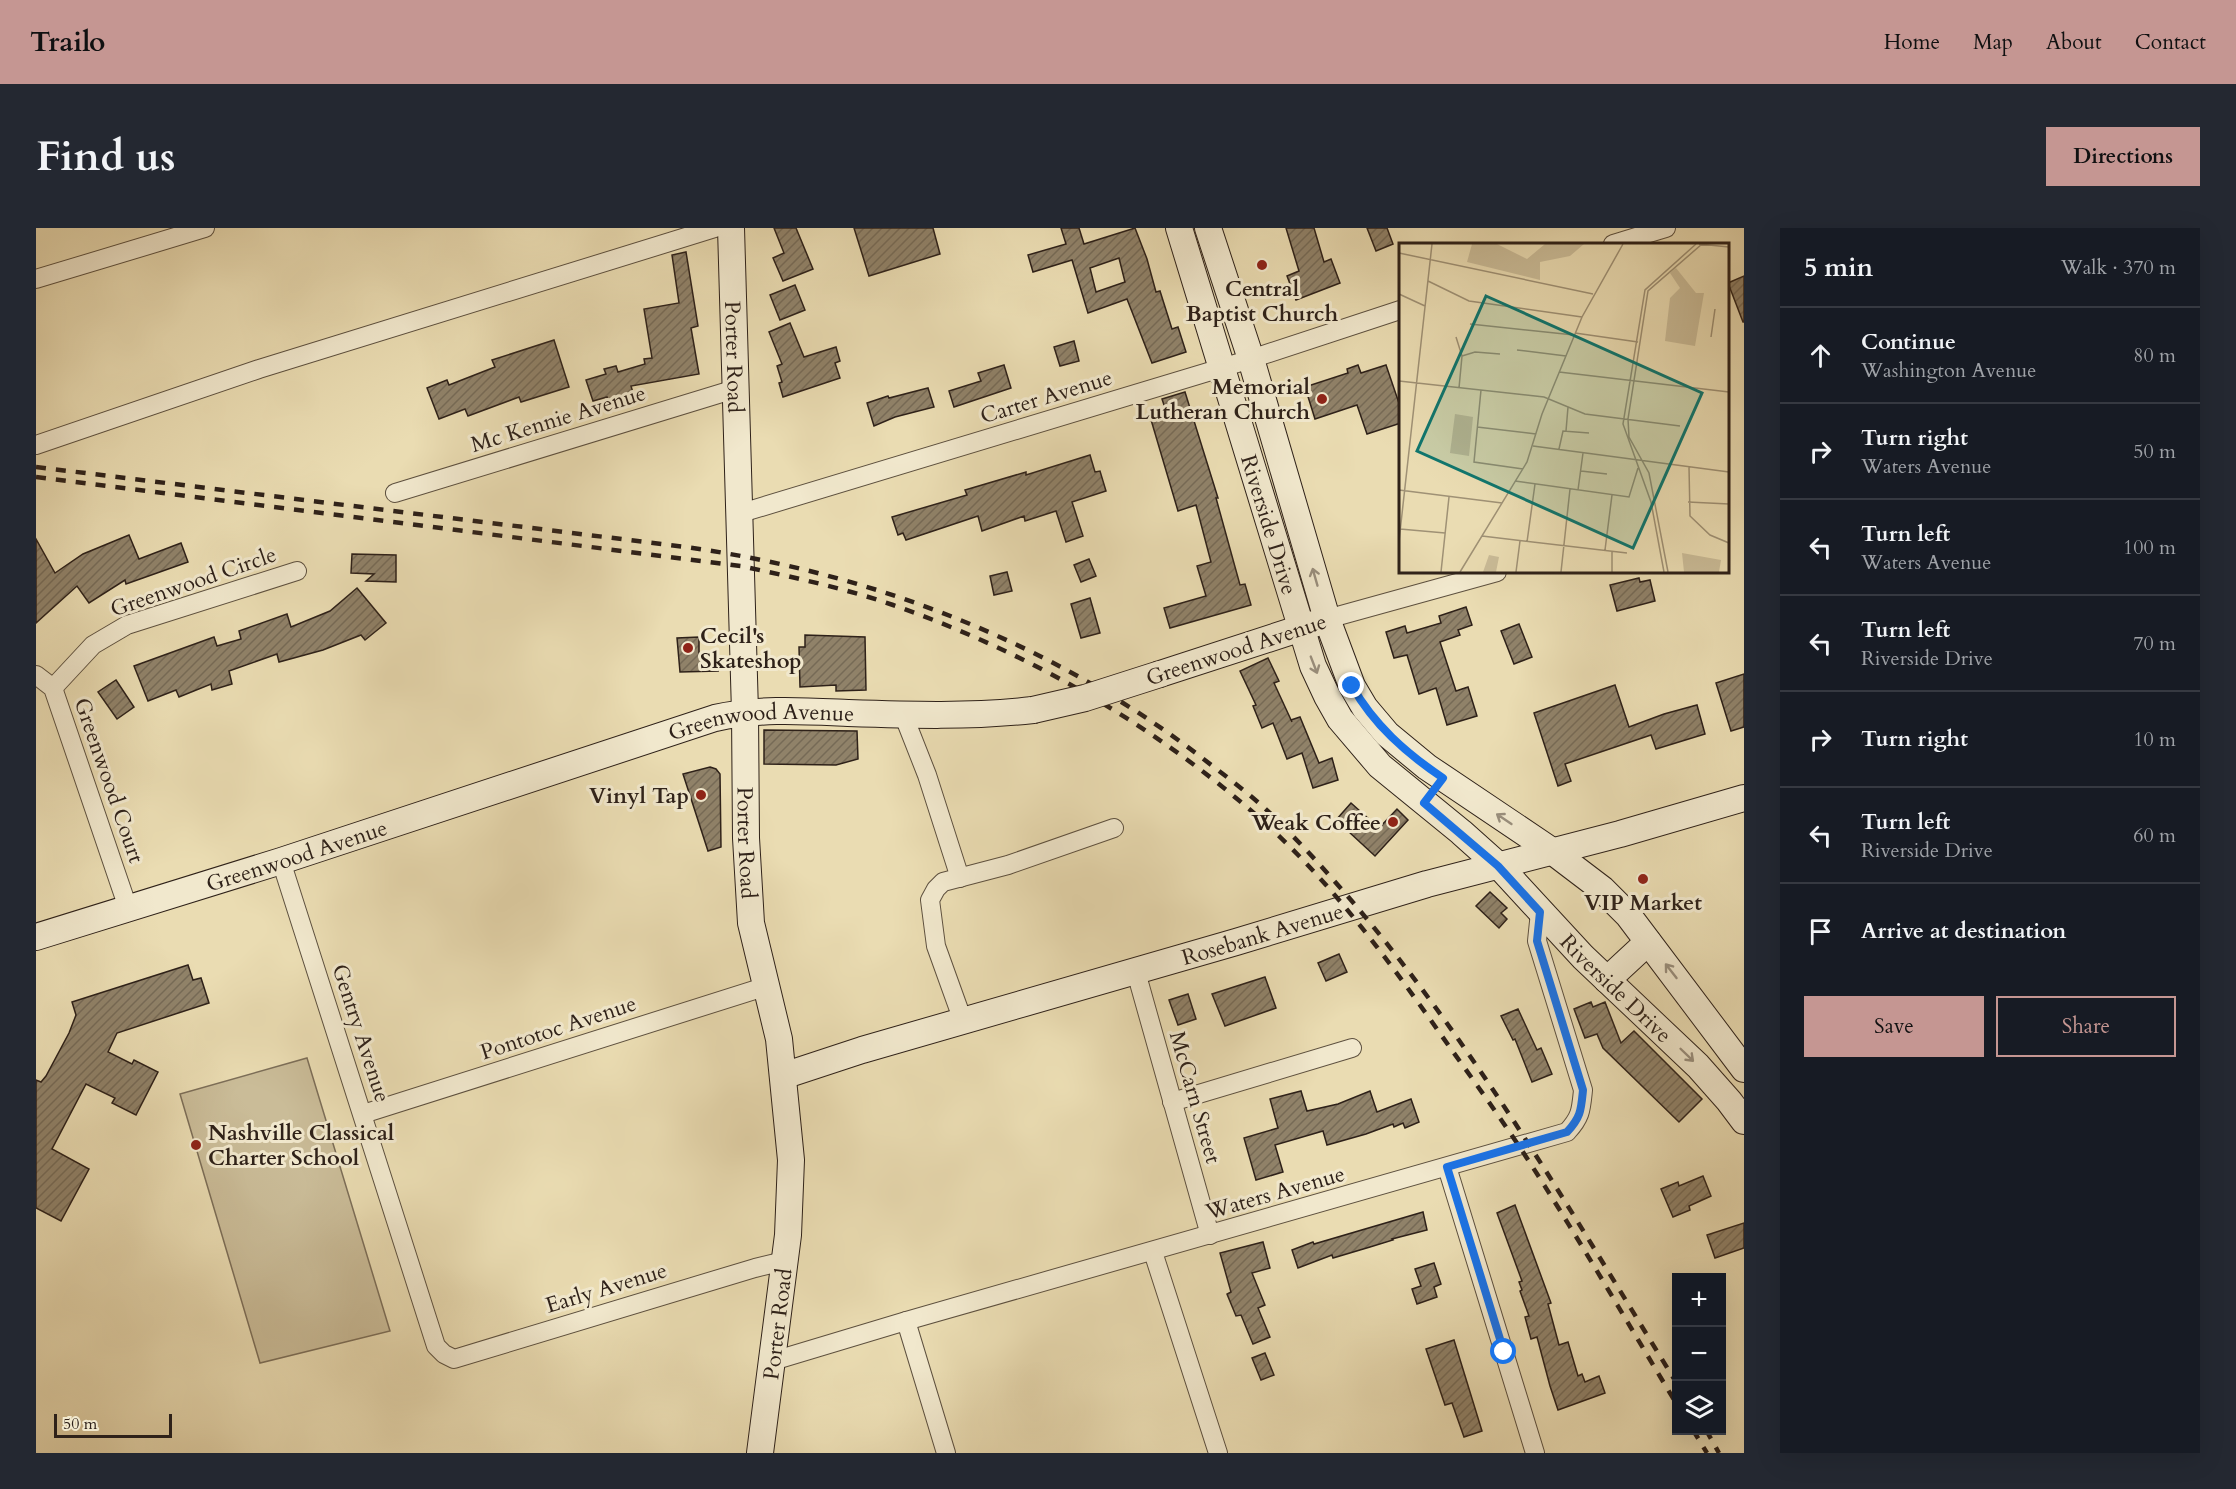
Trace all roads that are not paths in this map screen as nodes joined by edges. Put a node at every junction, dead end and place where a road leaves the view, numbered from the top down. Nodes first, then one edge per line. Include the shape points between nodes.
1 (205, 228) edge
2 (715, 228) edge
3 (731, 228) edge
4 (1179, 228) edge
5 (1208, 228) edge
6 (1666, 228) edge
7 (1616, 243) edge
8 (36, 279) edge
9 (1399, 311) edge
10 (1251, 359) junction
11 (1222, 368) junction
12 (735, 389) junction
13 (36, 445) edge
14 (1282, 466) junction
15 (1255, 474) junction
16 (395, 493) dead end
17 (738, 514) junction
18 (297, 571) dead end
19 (1493, 573) edge
20 (1327, 619) junction
21 (1301, 628) junction
22 (36, 675) edge
23 (53, 688) junction
24 (745, 712) junction
25 (903, 714) junction
26 (1443, 778) junction
27 (1744, 798) edge
28 (1424, 803) junction
29 (1114, 828) dead end
30 (1620, 834) junction
31 (1552, 852) junction
32 (281, 861) junction
33 (1498, 866) junction
34 (960, 878) junction
35 (1602, 889) junction
36 (128, 908) junction
37 (1540, 912) junction
38 (36, 937) edge
39 (1648, 942) junction
40 (1136, 972) junction
41 (1607, 980) junction
42 (767, 986) junction
43 (963, 1021) junction
44 (1352, 1048) dead end
45 (1744, 1069) edge
46 (783, 1076) junction
47 (1172, 1102) junction
48 (363, 1114) junction
49 (1744, 1121) edge
50 (1447, 1167) junction
51 (1210, 1235) junction
52 (1153, 1252) junction
53 (784, 1261) junction
54 (906, 1321) junction
55 (444, 1354) joint
56 (773, 1361) junction
57 (760, 1453) edge
58 (946, 1453) edge
59 (1218, 1453) edge
60 (1535, 1453) edge

1 - 8 street
2 - 13 street via 259,369
3 - 12 street, Porter Road
4 - 11 street, Riverside Drive
5 - 10 street, Riverside Drive
6 - 7 street
9 - 10 street, Carter Avenue
10 - 11 street, Carter Avenue
10 - 14 street, Riverside Drive
11 - 15 street, Riverside Drive
11 - 17 street, Carter Avenue
12 - 16 street, Mc Kennie Avenue
12 - 17 street, Porter Road
14 - 15 street
20 -> 14 street, Riverside Drive
15 - 21 street, Riverside Drive
17 - 24 street, Porter Road
18 - 23 street, Greenwood Circle via 127,625 93,645
19 - 20 street, Greenwood Avenue
20 - 21 street, Greenwood Avenue
20 - 26 street, Riverside Drive via 1352,686 1365,708 1387,734
21 - 25 street, Greenwood Avenue, bridge via 1085,698 1033,710
21 -> 28 street, Riverside Drive via 1313,666 1340,719 1380,766
22 - 23 street, Greenwood Court
23 - 36 street, Greenwood Court
24 - 25 street, Greenwood Avenue
24 - 32 street, Greenwood Avenue via 715,718
24 - 42 street, Porter Road via 751,923
25 - 34 street
26 - 28 street
31 -> 26 street, Riverside Drive
27 - 30 street, Rosebank Avenue
28 - 33 street, Riverside Drive
29 - 34 street
30 - 31 street, Rosebank Avenue
30 - 35 street via 1604,850 1598,868
31 - 33 street, Rosebank Avenue
31 - 35 street, Riverside Drive
32 - 36 street, Greenwood Avenue
32 - 48 street, Gentry Avenue
33 - 37 street, Riverside Drive
33 - 40 street, Rosebank Avenue
34 - 43 street via 943,882 930,900 936,946
35 - 39 street, Riverside Drive
36 - 38 street, Greenwood Avenue
37 - 41 street, Riverside Drive
37 - 50 street, Waters Avenue via 1537,941 1583,1090 1581,1112 1567,1132
39 - 41 street
45 -> 39 street, Riverside Drive
40 - 43 street, Rosebank Avenue
40 - 47 street, McCarn Street
41 -> 49 street, Riverside Drive via 1698,1066
42 - 46 street, Porter Road
42 - 48 street, Pontotoc Avenue
43 - 46 street, Rosebank Avenue
44 - 47 street
46 - 53 street, Porter Road via 791,1160
47 - 51 street, McCarn Street
48 - 55 street, Gentry Avenue via 436,1346
50 - 51 street, Waters Avenue
50 - 60 street
51 - 52 street, Waters Avenue
52 - 54 street, Waters Avenue
52 - 59 street
53 - 55 street, Early Avenue via 454,1359
53 - 56 street, Porter Road
54 - 56 street, Waters Avenue
54 - 58 street
56 - 57 street, Porter Road

